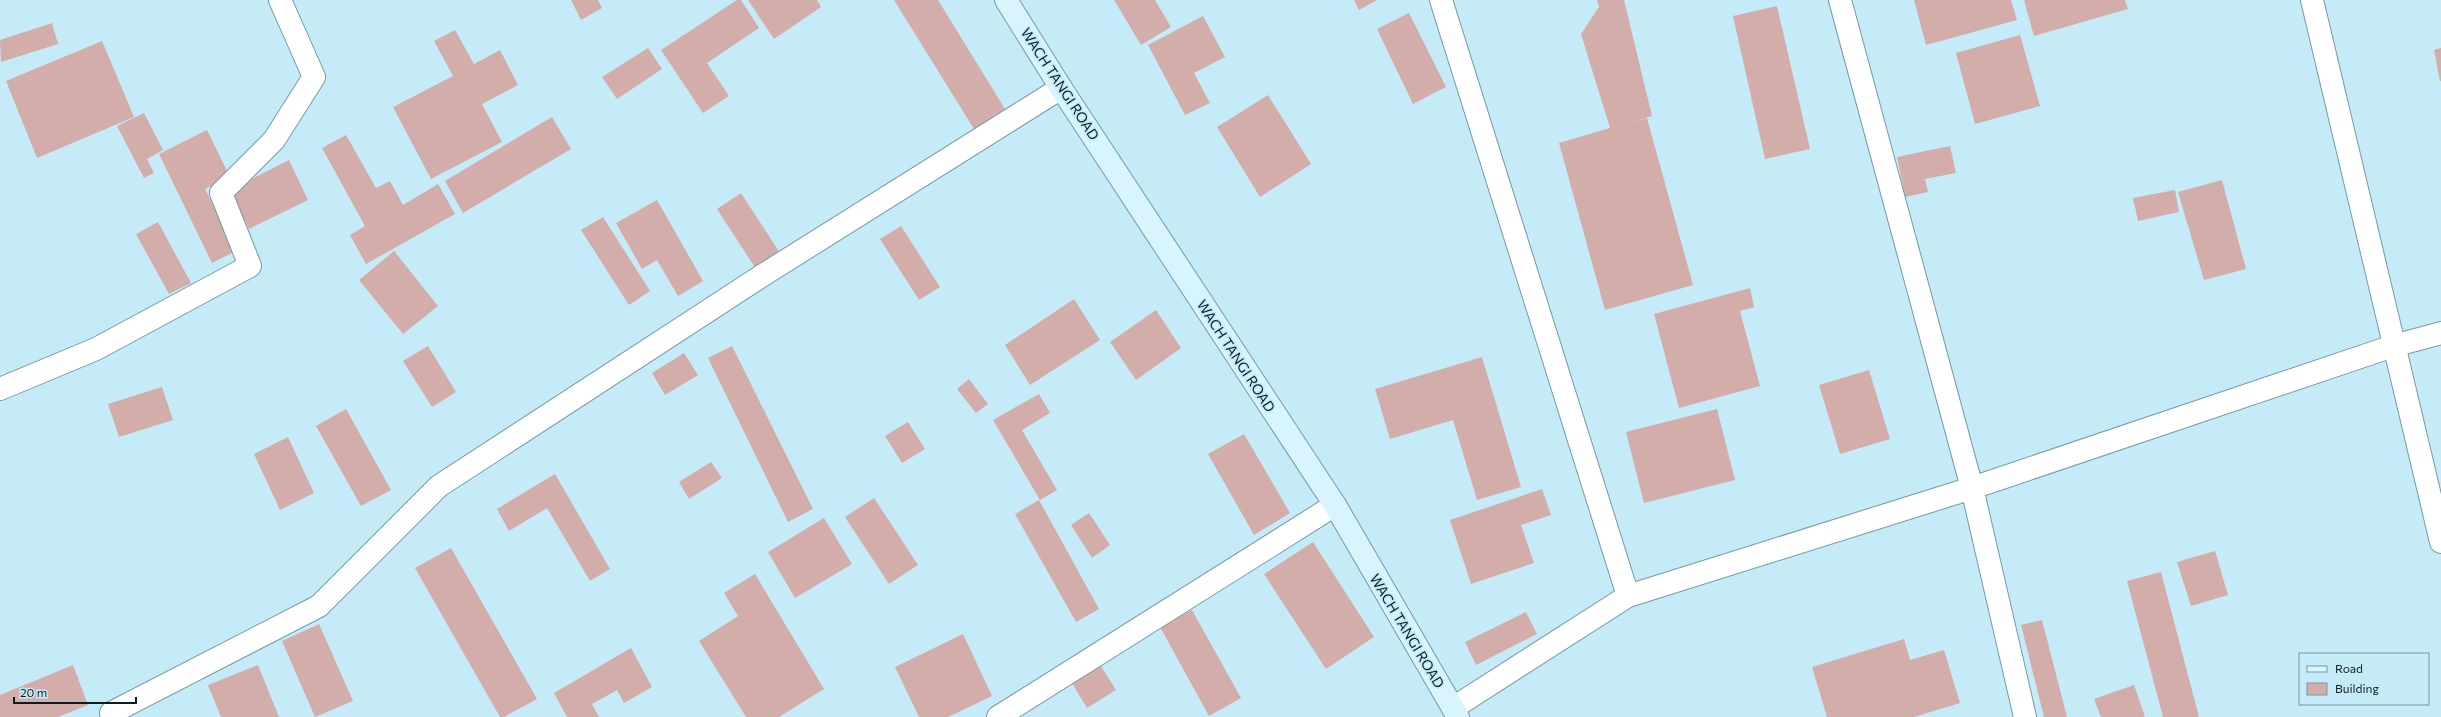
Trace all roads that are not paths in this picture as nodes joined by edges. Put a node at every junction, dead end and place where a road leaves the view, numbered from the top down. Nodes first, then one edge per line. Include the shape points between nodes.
1 (280, 0) edge
2 (1006, 0) edge
3 (1441, 0) edge
4 (1840, 0) edge
5 (2312, 0) edge
6 (1061, 88) junction
7 (2441, 333) edge
8 (2393, 346) junction
9 (0, 389) edge
10 (1972, 488) junction
11 (1334, 505) junction
12 (2441, 542) edge
13 (1628, 596) junction
14 (1455, 713) edge
15 (109, 716) edge
16 (998, 717) edge
17 (2025, 717) edge

1 - 9 street via 314,77 274,140 221,193 250,266 96,349
2 - 6 main road, WACH TANGI ROAD
3 - 13 street
4 - 10 street
5 - 8 street
6 - 11 main road, WACH TANGI ROAD
6 - 15 street via 763,275 439,486 319,606
7 - 8 street
8 - 10 street
8 - 12 street
10 - 13 street
10 - 17 street
11 - 14 main road, WACH TANGI ROAD
11 - 16 street
13 - 14 street

